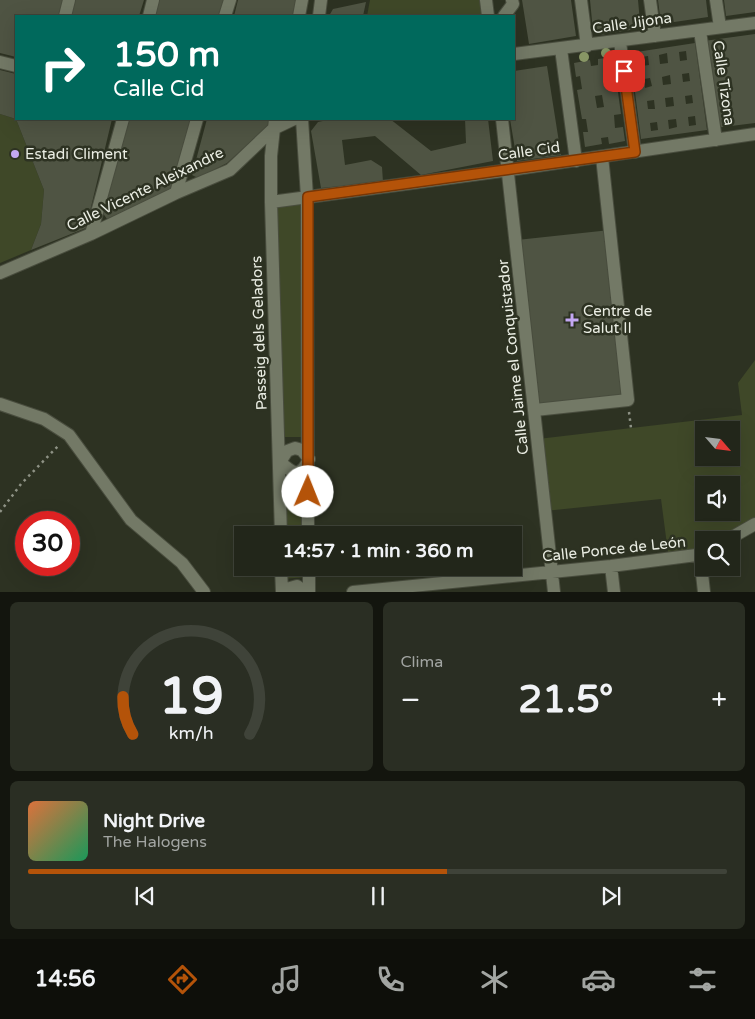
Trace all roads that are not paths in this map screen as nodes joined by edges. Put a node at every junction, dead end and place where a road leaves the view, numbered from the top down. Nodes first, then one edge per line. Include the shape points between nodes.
1 (69, 0) edge
2 (153, 0) edge
3 (230, 0) edge
4 (302, 0) edge
5 (334, 0) edge
6 (486, 0) edge
7 (512, 0) edge
8 (582, 0) edge
9 (650, 0) edge
10 (716, 0) edge
11 (321, 1) edge
12 (65, 15) edge
13 (149, 15) edge
14 (225, 15) edge
15 (299, 15) edge
16 (318, 15) edge
17 (488, 15) edge
18 (505, 15) edge
19 (755, 23) edge
20 (720, 28) junction
21 (700, 31) junction
22 (655, 36) junction
23 (620, 42) junction
24 (587, 46) junction
25 (561, 49) junction
26 (515, 54) edge
27 (0, 62) edge
28 (15, 66) edge
29 (123, 120) edge
30 (197, 120) edge
31 (290, 120) edge
32 (302, 120) edge
33 (502, 120) edge
34 (274, 124) edge
35 (755, 134) edge
36 (716, 140) junction
37 (635, 152) junction
38 (602, 157) junction
39 (576, 160) junction
40 (509, 170) junction
41 (176, 193) junction
42 (308, 197) junction
43 (270, 202) junction
44 (91, 234) junction
45 (0, 273) edge
46 (0, 404) edge
47 (535, 410) junction
48 (309, 460) junction
49 (280, 462) junction
50 (755, 524) edge
51 (281, 526) edge
52 (308, 526) edge
53 (740, 533) edge
54 (695, 556) edge
55 (611, 566) junction
56 (552, 572) junction
57 (281, 576) edge
58 (309, 576) edge
59 (703, 576) edge
60 (204, 592) edge
61 (282, 592) edge
62 (286, 592) edge
63 (306, 592) edge
64 (310, 592) edge
65 (353, 592) edge
66 (554, 592) edge
67 (614, 592) edge
68 (704, 592) edge

1 - 12 street
2 - 13 street
3 - 14 street
4 - 15 street
5 - 11 street
6 - 17 street
7 - 18 street via 513,4
8 - 24 street
9 - 22 street
10 - 20 street
11 - 16 street
19 - 20 street, Calle Jijona
20 - 21 street, Calle Jijona
21 - 22 street, Calle Jijona
21 - 36 street, Calle Tizona
22 - 23 street, Calle Jijona
23 - 24 street, Calle Jijona
23 - 37 street
24 - 25 street, Calle Jijona
25 - 26 street, Calle Jijona
25 - 39 street
27 - 28 street
29 - 44 street
30 - 41 street
31 - 34 street, Calle Vicente Aleixandre
32 - 42 street
33 - 40 street, Calle Jaime el Conquistador
34 - 41 street, Calle Vicente Aleixandre via 230,170
34 - 43 street, Passeig dels Geladors
35 - 36 street, Calle Cid
36 - 37 street, Calle Cid
37 - 38 street, Calle Cid
38 - 39 street, Calle Cid
38 - 47 street via 628,400
39 - 40 street, Calle Cid
40 - 42 street, Calle Cid
40 - 47 street, Calle Jaime el Conquistador
41 - 44 street, Calle Vicente Aleixandre
42 - 43 street, Calle Cid
42 - 48 street
43 - 49 street, Passeig dels Geladors
44 - 45 street, Calle Vicente Aleixandre
46 - 60 street via 44,419 69,435 131,520 182,563
47 - 56 street, Calle Jaime el Conquistador
48 - 49 street via 298,472 290,471
48 - 49 street via 302,450 294,448 287,451
48 - 52 street
49 - 51 street, Passeig dels Geladors
50 - 53 street
54 - 55 street, Calle Ponce de León
55 - 56 street, Calle Ponce de León
55 - 67 street
56 - 65 street, Calle Ponce de León
56 - 66 street, Calle Jaime el Conquistador
57 - 61 street
58 - 64 street
59 - 68 street
62 - 63 street via 297,586

